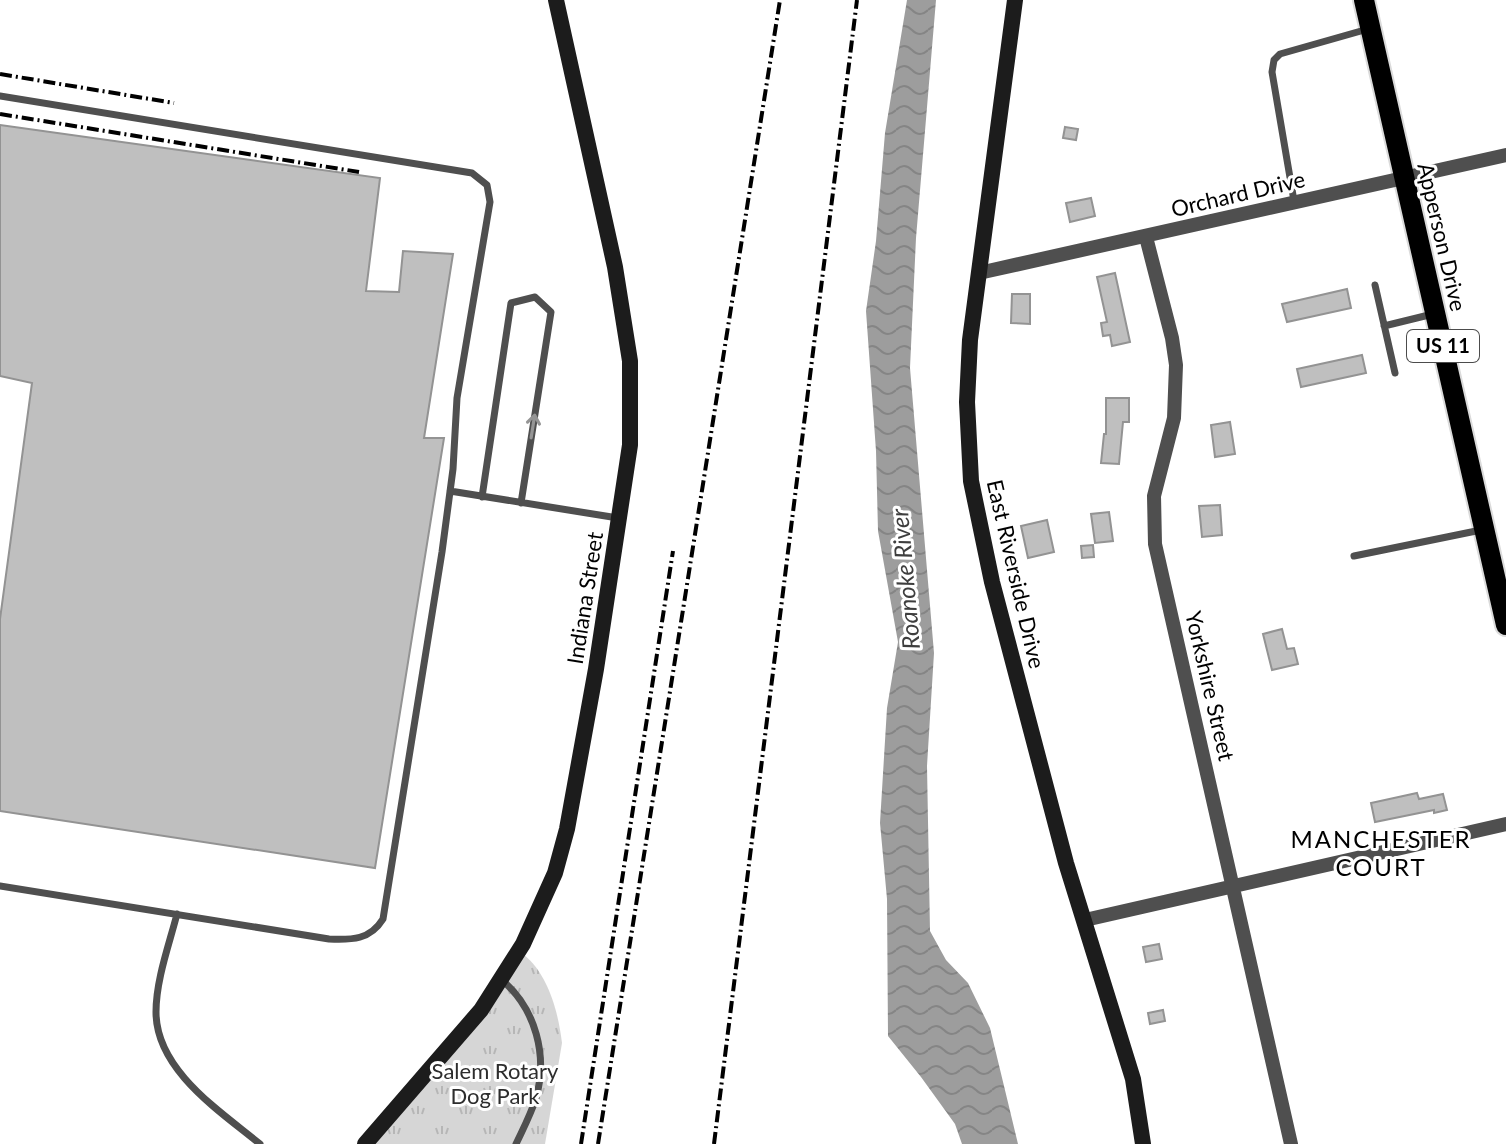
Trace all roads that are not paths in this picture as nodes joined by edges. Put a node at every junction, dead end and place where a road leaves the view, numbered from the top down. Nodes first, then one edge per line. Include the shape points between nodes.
1 (556, 0) edge
2 (1015, 0) edge
3 (1364, 0) edge
4 (1370, 28) junction
5 (0, 96) edge
6 (1506, 155) edge
7 (1404, 179) junction
8 (1295, 204) junction
9 (1146, 237) junction
10 (979, 273) junction
11 (1375, 285) dead end
12 (1435, 314) junction
13 (1384, 326) junction
14 (1395, 373) dead end
15 (450, 491) junction
16 (482, 497) junction
17 (521, 503) junction
18 (619, 519) junction
19 (1484, 529) junction
20 (1354, 556) dead end
21 (1506, 625) edge
22 (1506, 824) edge
23 (0, 886) edge
24 (1232, 887) junction
25 (177, 914) junction
26 (1085, 920) junction
27 (502, 980) junction
28 (260, 1144) edge
29 (365, 1144) edge
30 (516, 1144) edge
31 (1143, 1144) edge
32 (1291, 1144) edge

1 - 18 street, Indiana Street via 625,320 632,403
2 - 10 street, East Riverside Drive
3 - 4 main road, Apperson Drive / US 11
4 - 7 main road, Apperson Drive / US 11
4 - 8 lane via 1274,60
5 - 15 lane via 480,177 490,202 457,398
6 - 7 street, Orchard Drive
7 - 8 street, Orchard Drive
7 - 12 main road, Apperson Drive / US 11
8 - 9 street, Orchard Drive
9 - 10 street, Orchard Drive
9 - 24 street, Yorkshire Street via 1176,365 1174,418 1154,496 1155,544
10 - 26 street, East Riverside Drive via 967,402 971,481 992,582
11 - 13 lane
12 - 13 lane
12 - 19 main road, Apperson Drive / US 11
13 - 14 lane
15 - 16 lane
15 - 25 lane via 383,919 363,937 329,939
16 - 17 lane
17 -> 16 lane via 551,312 535,297 511,303
17 - 18 lane
18 - 27 street, Indiana Street via 567,829 540,909
19 - 20 lane
19 - 21 main road, Apperson Drive / US 11
22 - 24 street
23 - 25 lane
24 - 26 street
24 - 32 street, Yorkshire Street
25 - 28 lane via 157,996 163,1048 180,1074
26 - 31 street, East Riverside Drive via 1133,1079
27 - 29 street, Indiana Street
27 - 30 lane via 531,1019 541,1059 535,1100

